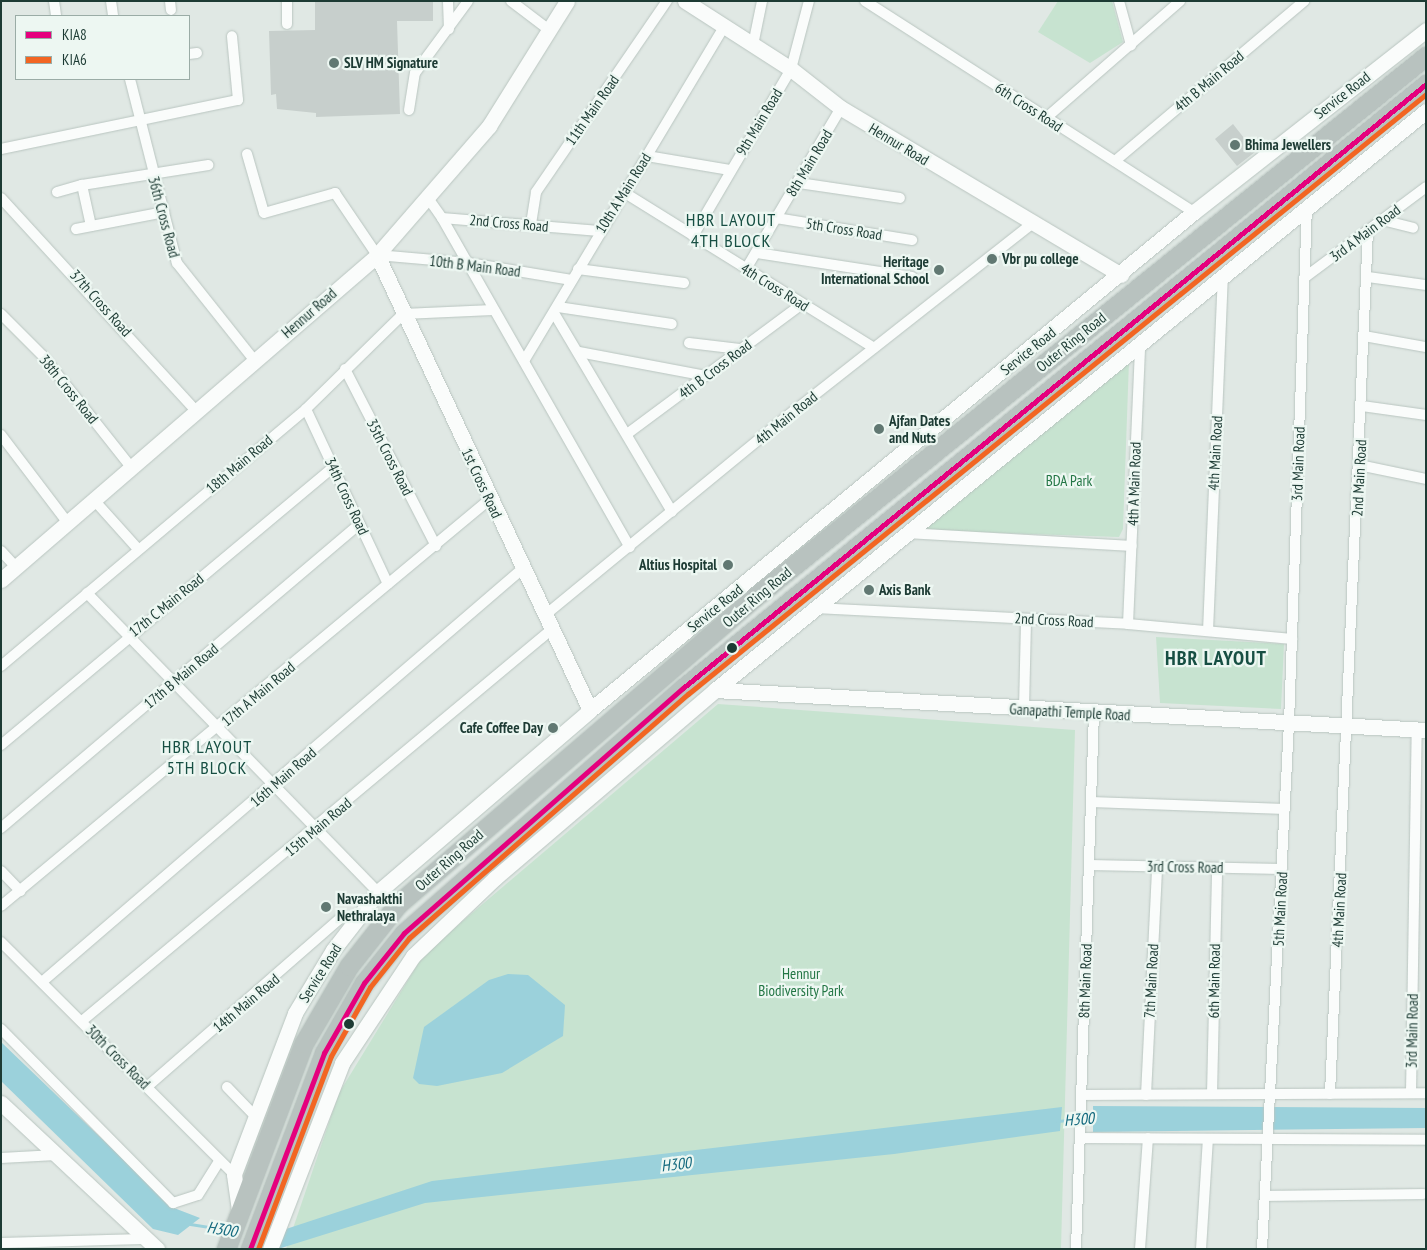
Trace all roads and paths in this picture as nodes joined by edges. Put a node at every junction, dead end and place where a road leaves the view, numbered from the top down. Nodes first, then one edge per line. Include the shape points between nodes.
1 (54, 1) edge
2 (111, 1) edge
3 (287, 1) edge
4 (448, 1) edge
5 (468, 1) edge
6 (510, 1) edge
7 (567, 1) edge
8 (667, 1) edge
9 (685, 1) edge
10 (762, 1) edge
11 (809, 1) edge
12 (865, 1) edge
13 (1119, 1) edge
14 (1304, 1) edge
15 (1179, 2) edge
16 (56, 15) edge
17 (113, 15) edge
18 (287, 24) dead end
19 (724, 27) junction
20 (449, 29) junction
21 (548, 30) junction
22 (1426, 30) edge
23 (232, 36) dead end
24 (753, 45) junction
25 (1131, 45) junction
26 (1426, 56) edge
27 (791, 69) junction
28 (130, 80) edge
29 (1426, 84) edge
30 (842, 108) junction
31 (409, 110) dead end
32 (1426, 111) edge
33 (1046, 118) junction
34 (138, 120) junction
35 (1, 149) edge
36 (247, 154) dead end
37 (647, 156) junction
38 (1115, 161) junction
39 (208, 165) dead end
40 (730, 170) junction
41 (152, 173) junction
42 (799, 183) junction
43 (82, 186) junction
44 (1426, 187) edge
45 (57, 192) dead end
46 (625, 193) junction
47 (1, 198) edge
48 (428, 198) junction
49 (900, 198) dead end
50 (1307, 205) junction
51 (164, 212) junction
52 (1194, 212) junction
53 (442, 218) junction
54 (776, 218) junction
55 (1382, 220) junction
56 (531, 224) junction
57 (1032, 224) junction
58 (91, 226) junction
59 (1414, 228) dead end
60 (76, 229) dead end
61 (1368, 230) junction
62 (599, 231) junction
63 (693, 236) junction
64 (912, 240) dead end
65 (757, 253) junction
66 (377, 255) junction
67 (468, 263) junction
68 (746, 268) junction
69 (578, 269) junction
70 (1121, 275) junction
71 (1223, 275) junction
72 (912, 277) dead end
73 (1368, 277) junction
74 (1304, 278) junction
75 (572, 280) junction
76 (684, 283) dead end
77 (1426, 285) edge
78 (802, 304) junction
79 (493, 310) junction
80 (556, 310) junction
81 (1, 314) edge
82 (403, 314) junction
83 (672, 324) dead end
84 (1364, 336) junction
85 (689, 343) dead end
86 (1140, 344) junction
87 (1426, 347) edge
88 (874, 348) junction
89 (740, 349) junction
90 (579, 352) junction
91 (254, 361) junction
92 (524, 361) junction
93 (345, 369) junction
94 (706, 376) junction
95 (1362, 406) junction
96 (306, 409) junction
97 (196, 411) junction
98 (1426, 415) edge
99 (627, 434) junction
100 (1, 435) edge
101 (1359, 465) junction
102 (131, 467) junction
103 (334, 468) junction
104 (1426, 479) edge
105 (94, 500) junction
106 (490, 500) junction
107 (672, 512) junction
108 (67, 522) junction
109 (360, 524) junction
110 (907, 533) junction
111 (436, 546) junction
112 (1132, 546) junction
113 (630, 547) junction
114 (138, 549) junction
115 (1, 551) edge
116 (16, 567) junction
117 (521, 570) junction
118 (1, 580) edge
119 (388, 584) junction
120 (86, 593) junction
121 (815, 608) junction
122 (1026, 619) junction
123 (548, 623) junction
124 (1128, 624) junction
125 (1208, 631) junction
126 (128, 636) junction
127 (1292, 639) junction
128 (1, 666) edge
129 (174, 682) junction
130 (715, 690) junction
131 (1024, 709) junction
132 (590, 710) junction
133 (1094, 713) junction
134 (1289, 723) junction
135 (1348, 726) junction
136 (218, 728) junction
137 (1421, 729) edge
138 (1, 745) edge
139 (274, 785) junction
140 (1091, 802) junction
141 (1285, 808) junction
142 (1, 828) edge
143 (316, 828) junction
144 (1089, 865) junction
145 (1156, 866) junction
146 (1217, 868) junction
147 (1282, 870) junction
148 (1, 871) edge
149 (20, 891) junction
150 (378, 892) junction
151 (1, 906) edge
152 (342, 917) dead end
153 (1, 942) edge
154 (315, 944) junction
155 (333, 950) junction
156 (42, 982) junction
157 (82, 1021) junction
158 (1, 1029) edge
159 (148, 1086) junction
160 (227, 1087) dead end
161 (1411, 1093) junction
162 (1426, 1093) edge
163 (1212, 1094) junction
164 (1271, 1094) junction
165 (1330, 1094) junction
166 (1081, 1095) junction
167 (1146, 1095) junction
168 (1, 1103) edge
169 (253, 1114) junction
170 (1082, 1138) junction
171 (1148, 1138) junction
172 (1208, 1139) junction
173 (1269, 1139) junction
174 (1426, 1140) edge
175 (56, 1155) junction
176 (1, 1158) edge
177 (218, 1163) junction
178 (234, 1174) junction
179 (1423, 1194) dead end
180 (1266, 1196) junction
181 (239, 1210) junction
182 (142, 1239) junction
183 (273, 1242) edge
184 (1, 1243) edge
185 (157, 1249) edge
186 (226, 1249) edge
187 (250, 1249) edge
188 (1076, 1249) edge
189 (1140, 1249) edge
190 (1201, 1249) edge
191 (1262, 1249) edge

1 - 16 street
2 - 17 street
3 - 18 street
4 - 20 street
5 - 20 street
6 - 21 street
7 - 21 street, Hennur Road
8 - 56 street, 11th Main Road via 536,192
9 - 19 street, Hennur Road
10 - 24 street
11 - 27 street, 9th Main Road
12 - 33 street, 6th Cross Road
13 - 25 street
14 - 38 street, 4th B Main Road
15 - 25 street
19 - 24 street, Hennur Road
19 - 37 street, 10th A Main Road
20 - 31 street via 415,73
21 - 48 street, Hennur Road via 489,126
22 - 52 street, Service Road
23 - 34 street via 240,99
24 - 27 street, Hennur Road
25 - 33 street
26 - 181 highway, Outer Ring Road via 755,598 398,904 349,966 304,1043
27 - 30 street, Hennur Road
27 - 40 street, 9th Main Road
28 - 34 street, 36th Cross Road
29 - 187 highway, Outer Ring Road via 706,669 404,933 364,983 324,1053
30 - 42 street, 8th Main Road
30 - 57 street, Hennur Road
32 - 50 street
33 - 38 street, 6th Cross Road
34 - 35 street
34 - 41 street, 36th Cross Road
36 - 66 street via 264,214 335,194
37 - 40 street
37 - 46 street, 10th A Main Road
38 - 52 street, 6th Cross Road
39 - 41 street
40 - 63 street, 9th Main Road
41 - 43 street
41 - 51 street, 36th Cross Road
42 - 49 street
42 - 54 street, 8th Main Road
43 - 45 street
43 - 58 street
44 - 55 street, 3rd A Main Road
46 - 62 street, 10th A Main Road
46 - 63 street, 4th Cross Road
47 - 97 street, 37th Cross Road
48 - 53 street
48 - 66 street, Hennur Road
50 - 71 street
50 - 74 street, 3rd Main Road
51 - 58 street
51 - 91 street, 36th Cross Road via 177,263
52 - 70 street, Service Road
53 - 56 street, 2nd Cross Road
53 - 67 street
54 - 64 street, 5th Cross Road
54 - 65 street, 8th Main Road
55 - 59 street
55 - 61 street, 3rd A Main Road
56 - 62 street, 2nd Cross Road
57 - 70 street, Hennur Road
57 - 88 street, 4th Main Road
58 - 60 street
61 - 73 street, 2nd Main Road
61 - 74 street, 3rd A Main Road
62 - 69 street, 10th A Main Road
63 - 68 street, 4th Cross Road
65 - 68 street, 8th Main Road
65 - 72 street
66 - 67 street, 10th B Main Road
66 - 82 street, 1st Cross Road
66 - 91 street, Hennur Road
67 - 75 street, 10th B Main Road
67 - 79 street
68 - 78 street, 4th Cross Road
69 - 75 street, 10th A Main Road
69 - 76 street
70 - 132 street, Service Road
71 - 86 street
71 - 125 street, 4th Main Road
73 - 77 street
73 - 84 street, 2nd Main Road
74 - 127 street, 3rd Main Road
75 - 80 street, 10th A Main Road
78 - 88 street, 4th Cross Road
78 - 89 street, 4th B Cross Road
79 - 82 street
79 - 92 street
80 - 83 street
80 - 90 street
80 - 92 street, 10th A Main Road
81 - 102 street, 38th Cross Road via 43,356
82 - 93 street, 18th Main Road
82 - 106 street, 1st Cross Road
84 - 87 street
84 - 95 street, 2nd Main Road
85 - 89 street
86 - 110 street
86 - 112 street, 4th A Main Road
88 - 107 street, 4th Main Road
89 - 94 street, 4th B Cross Road
90 - 94 street
90 - 99 street
91 - 97 street, Hennur Road
92 - 113 street
93 - 96 street, 18th Main Road
93 - 111 street, 35th Cross Road
94 - 99 street, 4th B Cross Road
95 - 98 street
95 - 101 street, 2nd Main Road
96 - 103 street, 34th Cross Road
96 - 114 street, 18th Main Road
97 - 102 street, Hennur Road
99 - 107 street
100 - 108 street
101 - 104 street
101 - 135 street, 2nd Main Road
102 - 105 street, Hennur Road
103 - 109 street, 34th Cross Road
103 - 126 street, 17th C Main Road
105 - 108 street, Hennur Road
105 - 114 street
106 - 111 street, 17th A Main Road
106 - 117 street, 1st Cross Road
107 - 113 street, 4th Main Road
108 - 116 street, Hennur Road
109 - 119 street, 34th Cross Road
109 - 129 street, 17th B Main Road
110 - 112 street
110 - 121 street
111 - 119 street, 17th A Main Road
112 - 124 street, 4th A Main Road
113 - 123 street, 4th Main Road
114 - 120 street, 18th Main Road
115 - 116 street
116 - 118 street, Hennur Road
117 - 123 street, 1st Cross Road
117 - 139 street, 16th Main Road
119 - 136 street, 17th A Main Road
120 - 126 street
120 - 128 street, 18th Main Road
121 - 122 street, 2nd Cross Road
121 - 130 street
122 - 124 street, 2nd Cross Road
122 - 131 street
123 - 132 street, 1st Cross Road
123 - 143 street, 15th Main Road
124 - 125 street, 2nd Cross Road
125 - 127 street, 2nd Cross Road
126 - 129 street
126 - 138 street, 17th C Main Road
127 - 134 street, 3rd Main Road
129 - 136 street
129 - 142 street, 17th B Main Road
130 - 131 street, Ganapathi Temple Road
130 - 183 street via 495,878 397,974 342,1063
131 - 133 street, Ganapathi Temple Road
132 - 150 street, Service Road
133 - 134 street, Ganapathi Temple Road
133 - 140 street, 8th Main Road
134 - 135 street, Ganapathi Temple Road
134 - 141 street, 5th Main Road
135 - 137 street, Ganapathi Temple Road
135 - 165 street, 4th Main Road
136 - 139 street
136 - 149 street, 17th A Main Road
137 - 161 street, 3rd Main Road
139 - 143 street
139 - 156 street, 16th Main Road
140 - 141 street
140 - 144 street, 8th Main Road
141 - 147 street, 5th Main Road
143 - 150 street
143 - 157 street, 15th Main Road
144 - 145 street, 3rd Cross Road
144 - 166 street, 8th Main Road
145 - 146 street, 3rd Cross Road
145 - 167 street, 7th Main Road
146 - 147 street, 3rd Cross Road
146 - 163 street, 6th Main Road
147 - 164 street, 5th Main Road
148 - 149 street
149 - 151 street, 17th A Main Road
150 - 155 street, Service Road
152 - 154 street, 14th Main Road
153 - 156 street, 30th Cross Road
154 - 155 street
154 - 159 street, 14th Main Road
155 - 169 street, Service Road via 295,1012
156 - 157 street, 30th Cross Road
157 - 159 street, 30th Cross Road
158 - 177 street via 173,1203 198,1195
159 - 177 street, 30th Cross Road
160 - 169 street
161 - 162 street
161 - 165 street
163 - 164 street
163 - 167 street
164 - 165 street
164 - 173 street, 5th Main Road
166 - 167 street
166 - 170 street, 8th Main Road
168 - 175 street
169 - 178 street, Service Road
170 - 171 street
170 - 188 street, 8th Main Road
171 - 172 street
171 - 189 street
172 - 173 street
172 - 190 street
173 - 174 street
173 - 180 street, 5th Main Road
175 - 176 street
175 - 182 street
177 - 178 street, 30th Cross Road
178 - 181 street, Service Road
179 - 180 street
180 - 191 street, 5th Main Road
181 - 186 highway, Outer Ring Road
182 - 184 street
182 - 185 street

